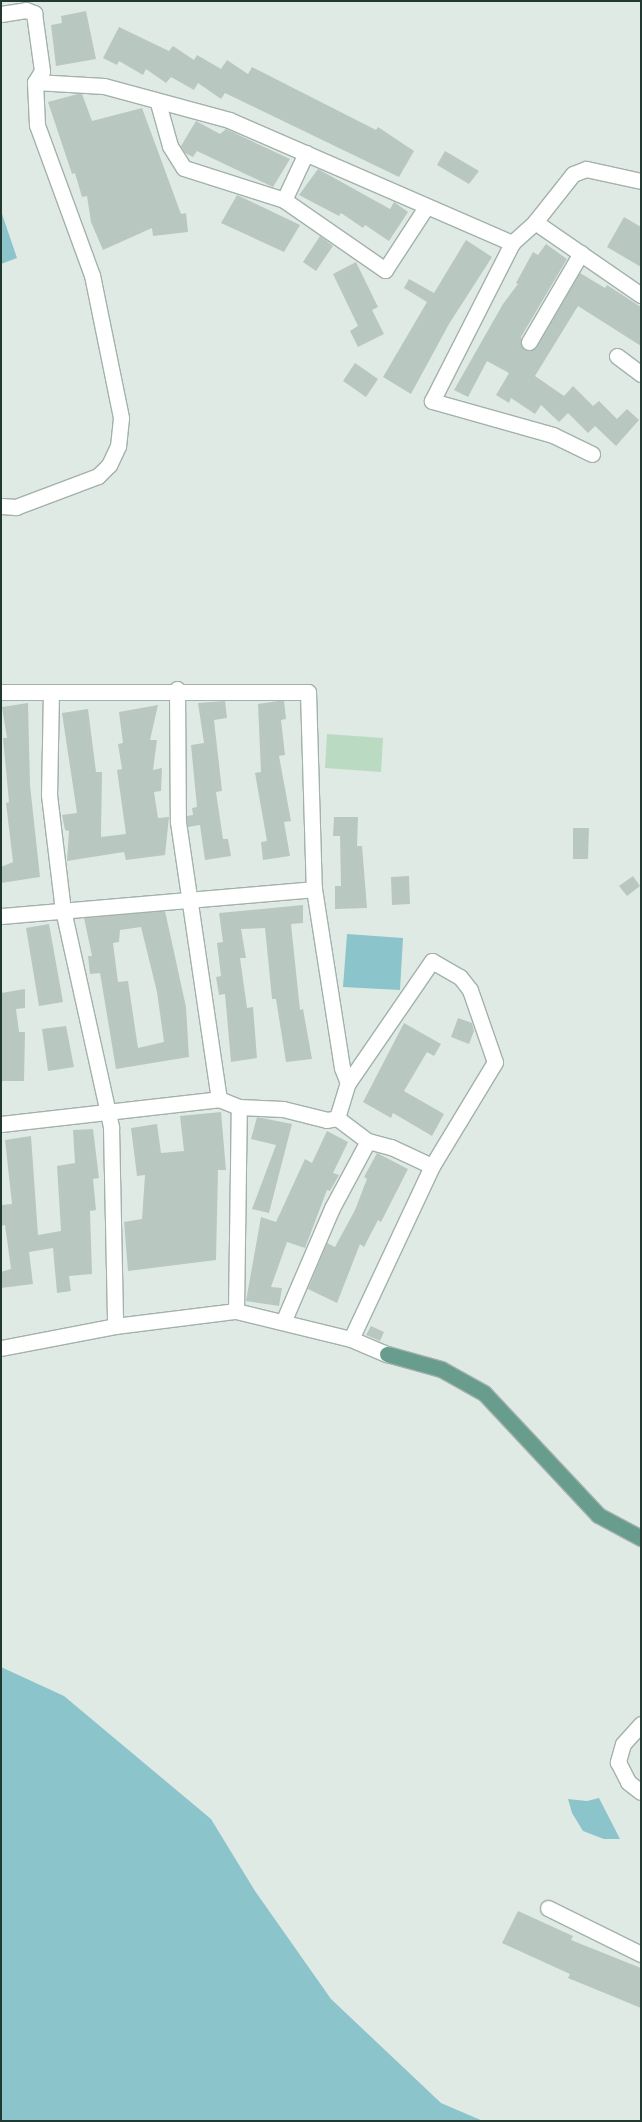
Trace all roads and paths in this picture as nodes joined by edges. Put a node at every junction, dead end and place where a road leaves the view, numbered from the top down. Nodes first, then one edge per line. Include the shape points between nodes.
1 (1, 14) edge
2 (35, 82) junction
3 (158, 103) junction
4 (306, 152) junction
5 (641, 181) edge
6 (284, 200) junction
7 (426, 207) junction
8 (535, 222) junction
9 (512, 242) junction
10 (581, 254) junction
11 (641, 295) edge
12 (529, 342) dead end
13 (617, 356) dead end
14 (641, 374) edge
15 (592, 454) dead end
16 (1, 506) edge
17 (177, 690) junction
18 (1, 692) edge
19 (51, 692) junction
20 (314, 888) junction
21 (188, 899) junction
22 (63, 910) junction
23 (1, 916) edge
24 (348, 1083) junction
25 (219, 1099) junction
26 (239, 1107) junction
27 (106, 1114) junction
28 (338, 1118) junction
29 (1, 1124) edge
30 (368, 1141) junction
31 (432, 1166) junction
32 (236, 1311) junction
33 (284, 1320) junction
34 (115, 1326) junction
35 (350, 1339) junction
36 (1, 1348) edge
37 (387, 1354) joint
38 (641, 1538) edge
39 (641, 1724) edge
40 (641, 1792) edge
41 (548, 1908) dead end
42 (641, 1954) edge

1 - 2 street via 34,12 42,71
2 - 3 street via 104,86
2 - 16 street via 37,126 92,274 121,418 118,446 110,465 98,476 16,507
3 - 4 street via 229,120
3 - 6 street via 170,146 184,168
4 - 6 street
4 - 7 street
5 - 8 street via 586,169 573,174
6 - 7 street via 385,270
7 - 9 street
8 - 9 street
8 - 10 street
9 - 15 street via 432,401 553,435
10 - 11 street
10 - 12 street
13 - 14 street
17 - 19 street
17 - 20 street via 308,692
17 - 21 street via 178,822
18 - 19 street
19 - 22 street via 49,795
20 - 21 street
20 - 24 street via 342,1068
21 - 22 street
21 - 25 street
22 - 23 street
22 - 27 street
24 - 28 street
24 - 31 street via 432,961 460,977 470,990 495,1062
25 - 26 street
25 - 27 street
26 - 28 street via 283,1109 328,1120
26 - 32 street
27 - 29 street
27 - 34 street via 111,1127
28 - 30 street
30 - 31 street via 391,1147
30 - 33 street via 332,1208
31 - 35 street
32 - 33 street
32 - 34 street
33 - 35 street
34 - 36 street
35 - 37 street
37 - 38 main road via 442,1369 484,1393 598,1515
39 - 40 street via 623,1744 618,1762 628,1782
41 - 42 street

